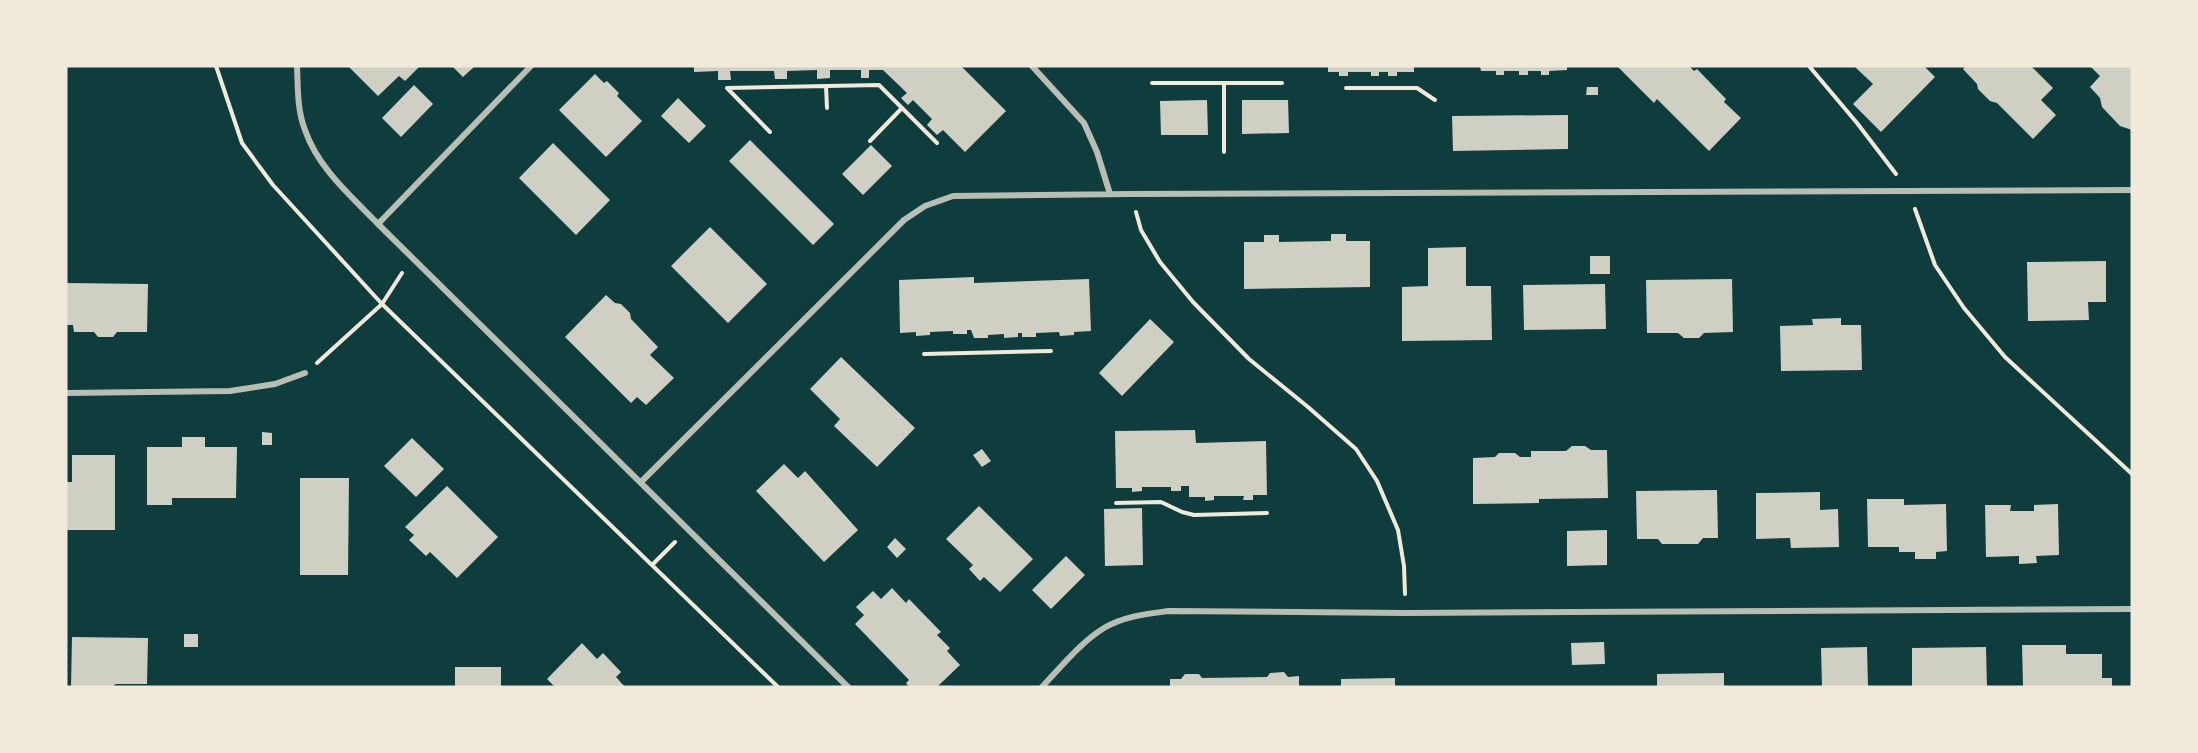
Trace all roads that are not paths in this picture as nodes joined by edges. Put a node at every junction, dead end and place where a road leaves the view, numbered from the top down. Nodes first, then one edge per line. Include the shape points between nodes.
1 (297, 66) edge
2 (531, 66) edge
3 (1032, 66) edge
4 (2132, 190) edge
5 (1110, 194) junction
6 (378, 224) junction
7 (305, 373) road end
8 (66, 393) edge
9 (641, 482) junction
10 (2132, 609) edge
11 (848, 687) edge
12 (1042, 687) edge

1 - 6 street via 299,104 313,150 326,170
2 - 6 street
3 - 5 street via 1084,123
4 - 5 street
5 - 9 street via 953,196 925,206 904,220
6 - 9 street
7 - 8 street via 275,384 230,391
9 - 11 street
10 - 12 street via 1169,611 1138,615 1105,628

